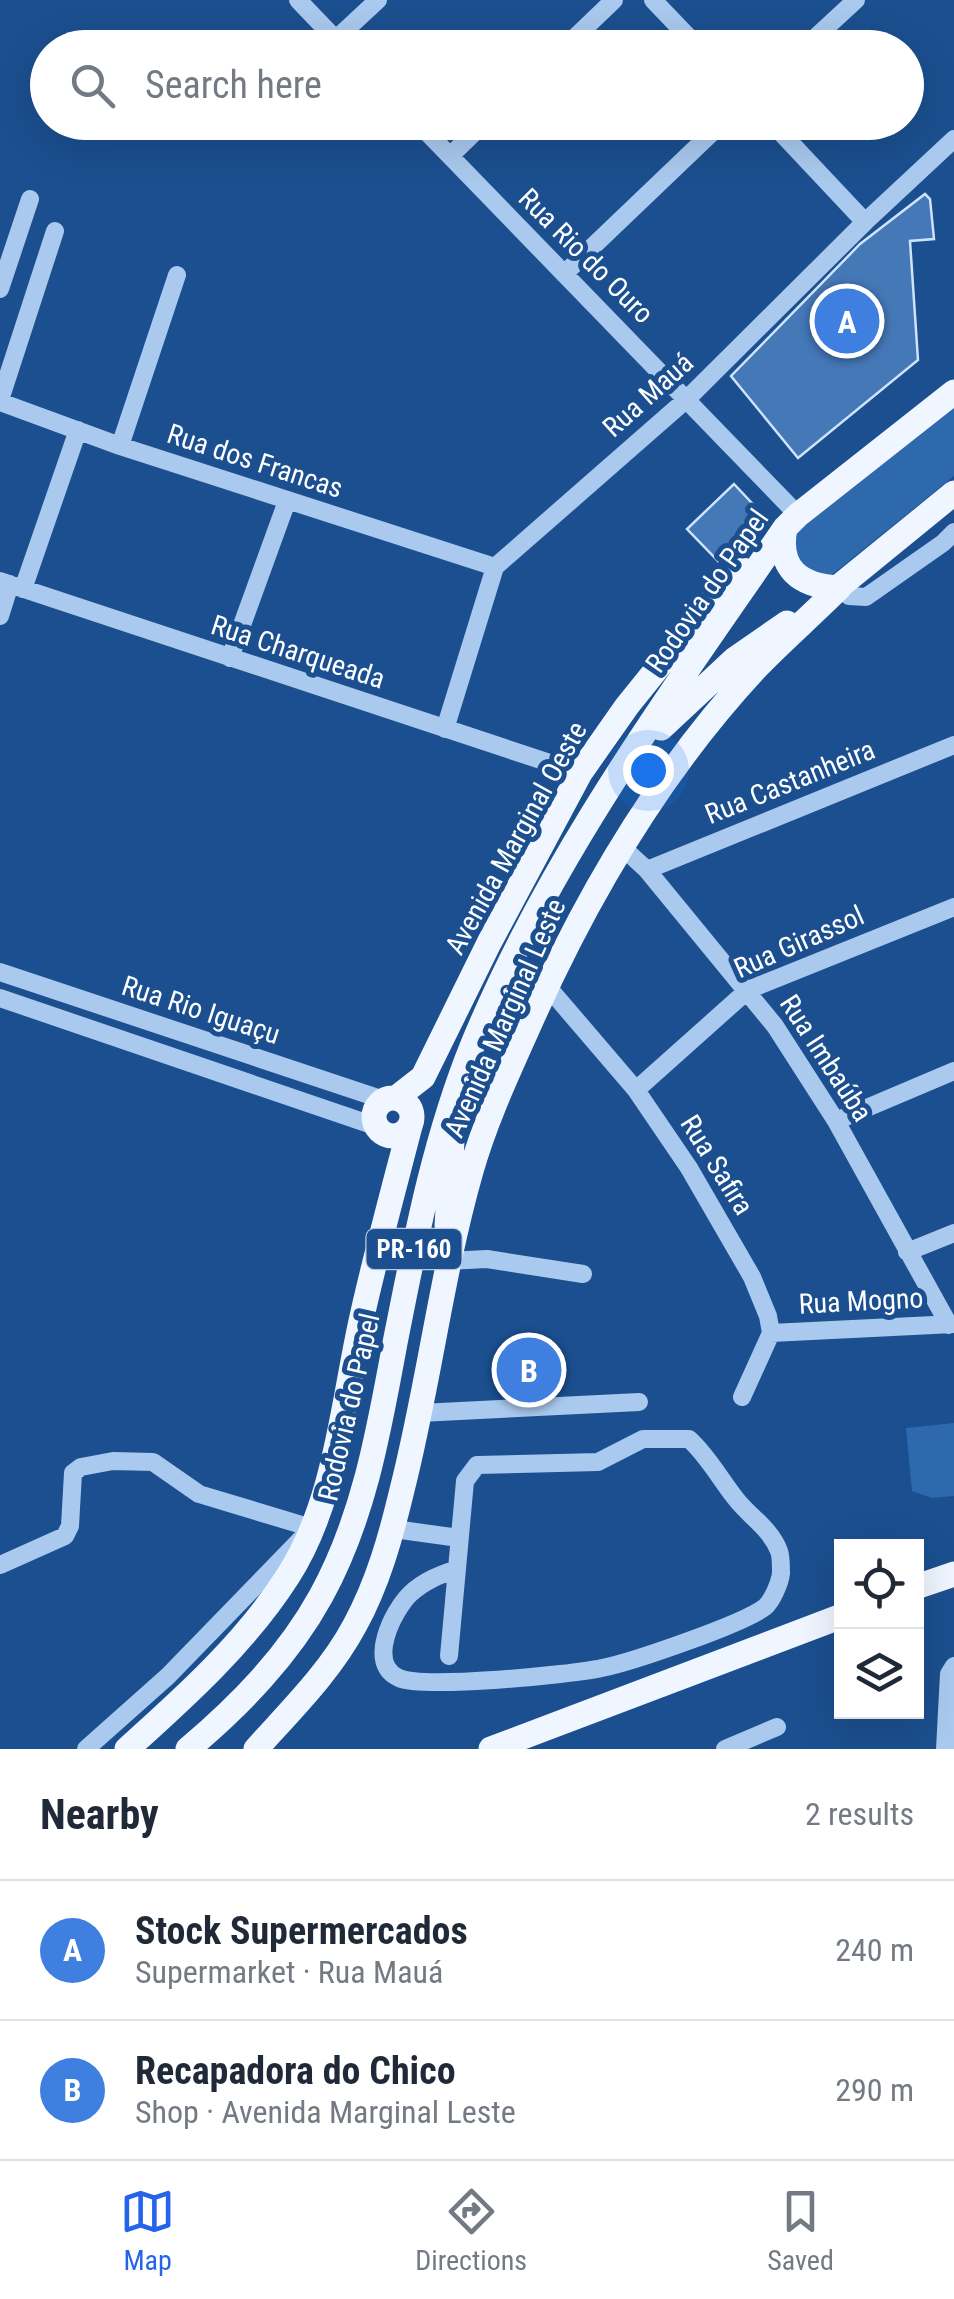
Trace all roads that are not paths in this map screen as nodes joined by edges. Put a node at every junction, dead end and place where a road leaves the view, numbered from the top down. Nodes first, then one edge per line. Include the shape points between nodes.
1 (298, 0) edge
2 (378, 0) edge
3 (614, 0) edge
4 (653, 0) edge
5 (856, 0) edge
6 (327, 30) edge
7 (351, 30) edge
8 (583, 30) edge
9 (682, 30) edge
10 (824, 30) edge
11 (434, 140) edge
12 (466, 140) edge
13 (704, 140) edge
14 (788, 140) edge
15 (954, 140) edge
16 (450, 156) junction
17 (30, 199) dead end
18 (865, 222) junction
19 (55, 231) dead end
20 (564, 274) junction
21 (176, 275) dead end
22 (0, 289) edge
23 (954, 392) edge
24 (688, 398) junction
25 (0, 401) edge
26 (78, 430) junction
27 (120, 446) junction
28 (954, 493) edge
29 (287, 501) junction
30 (792, 521) junction
31 (954, 532) edge
32 (495, 567) junction
33 (11, 585) edge
34 (839, 588) junction
35 (0, 616) edge
36 (230, 658) junction
37 (445, 729) junction
38 (954, 744) edge
39 (622, 767) junction
40 (580, 773) junction
41 (621, 846) junction
42 (647, 870) junction
43 (954, 907) edge
44 (0, 972) edge
45 (547, 986) junction
46 (748, 990) junction
47 (0, 998) edge
48 (954, 1071) edge
49 (457, 1088) junction
50 (636, 1090) junction
51 (390, 1099) junction
52 (836, 1121) junction
53 (410, 1126) junction
54 (379, 1130) junction
55 (389, 1208) junction
56 (954, 1233) edge
57 (907, 1252) junction
58 (447, 1260) junction
59 (584, 1274) dead end
60 (952, 1325) edge
61 (771, 1333) junction
62 (742, 1397) dead end
63 (639, 1402) dead end
64 (420, 1414) junction
65 (394, 1528) junction
66 (311, 1529) junction
67 (459, 1538) junction
68 (0, 1566) edge
69 (456, 1569) junction
70 (834, 1619) edge
71 (449, 1656) dead end
72 (954, 1666) edge
73 (777, 1728) dead end
74 (533, 1742) edge
75 (86, 1749) edge
76 (127, 1749) edge
77 (188, 1749) edge
78 (256, 1749) edge
79 (491, 1749) edge
80 (725, 1749) edge
81 (944, 1749) edge

1 - 6 street
2 - 7 street
3 - 8 street
4 - 9 street
5 - 10 street
11 - 16 street, Rua Rio do Ouro
12 - 16 street
13 - 20 street
14 - 18 street
15 - 18 street, Rua Mauá
16 - 20 street, Rua Rio do Ouro
17 - 22 street
18 - 24 street, Rua Mauá
19 - 25 street
20 - 24 street, Rua Rio do Ouro
21 - 27 street
23 - 30 main road, Rodovia do Papel / PR-160
24 - 30 street, Rua Rio do Ouro
24 - 32 street, Rua Mauá
25 - 26 street, Rua dos Francas
26 - 27 street, Rua dos Francas
26 - 33 street
27 - 29 street, Rua dos Francas
28 - 34 main road, Rodovia do Papel / PR-160
29 - 32 street, Rua dos Francas
29 - 36 street
30 - 34 main road via 782,547 789,567 810,584
30 - 39 main road, Rodovia do Papel / PR-160
30 - 40 main road, Avenida Marginal Oeste via 714,598
31 - 34 street via 866,597
32 - 37 street
33 - 35 street
33 - 36 street, Rua Charqueada
34 - 39 main road, Rodovia do Papel / PR-160 via 736,659
34 - 41 main road, Avenida Marginal Leste via 757,668 684,754
36 - 37 street, Rua Charqueada
37 - 40 street, Rua Charqueada
38 - 42 street, Rua Castanheira
39 - 49 main road, Rodovia do Papel / PR-160 via 542,896
40 - 51 main road, Avenida Marginal Oeste via 423,1077
41 - 42 street, Rua Imbaúba
41 - 45 main road, Avenida Marginal Leste
42 - 46 street, Rua Imbaúba
43 - 46 street, Rua Girassol
44 - 51 street, Rua Rio Iguaçu
45 - 50 street, Rua Safira
45 - 58 main road, Avenida Marginal Leste via 489,1116
46 - 50 street, Rua Girassol
46 - 52 street, Rua Imbaúba
47 - 54 street, Rua Rio Iguaçu
48 - 52 street
49 - 58 main road
49 - 77 main road, Rodovia do Papel / PR-160 via 428,1181 375,1444 342,1553 280,1658
50 - 61 street, Rua Safira via 727,1232 761,1296
51 - 53 main road via 410,1109
51 - 54 main road, Avenida Marginal Oeste via 376,1108
52 - 57 street, Rua Imbaúba
53 - 54 main road via 401,1135
53 - 55 main road, Avenida Marginal Oeste
54 - 55 main road, Avenida Marginal Oeste
55 - 66 main road, Avenida Marginal Oeste
56 - 57 street
57 - 60 street, Rua Imbaúba
58 - 59 street via 505,1260
58 - 64 main road, Avenida Marginal Leste
60 - 61 street, Rua Mogno
61 - 62 street
63 - 64 street
64 - 65 main road, Avenida Marginal Leste
65 - 67 street
65 - 78 main road, Avenida Marginal Leste via 354,1627
66 - 68 street via 199,1494 152,1462 113,1461 72,1473 65,1536
66 - 75 street via 168,1676
66 - 76 main road, Avenida Marginal Oeste via 257,1620
67 - 69 street
67 - 69 street via 465,1481 477,1465 598,1462 644,1439 690,1439 763,1526 779,1551 781,1577 768,1605 745,1618 603,1668 474,1680 394,1677 382,1653 395,1615 429,1579
69 - 71 street
70 - 74 main road
72 - 81 street
73 - 80 street
74 - 79 main road

